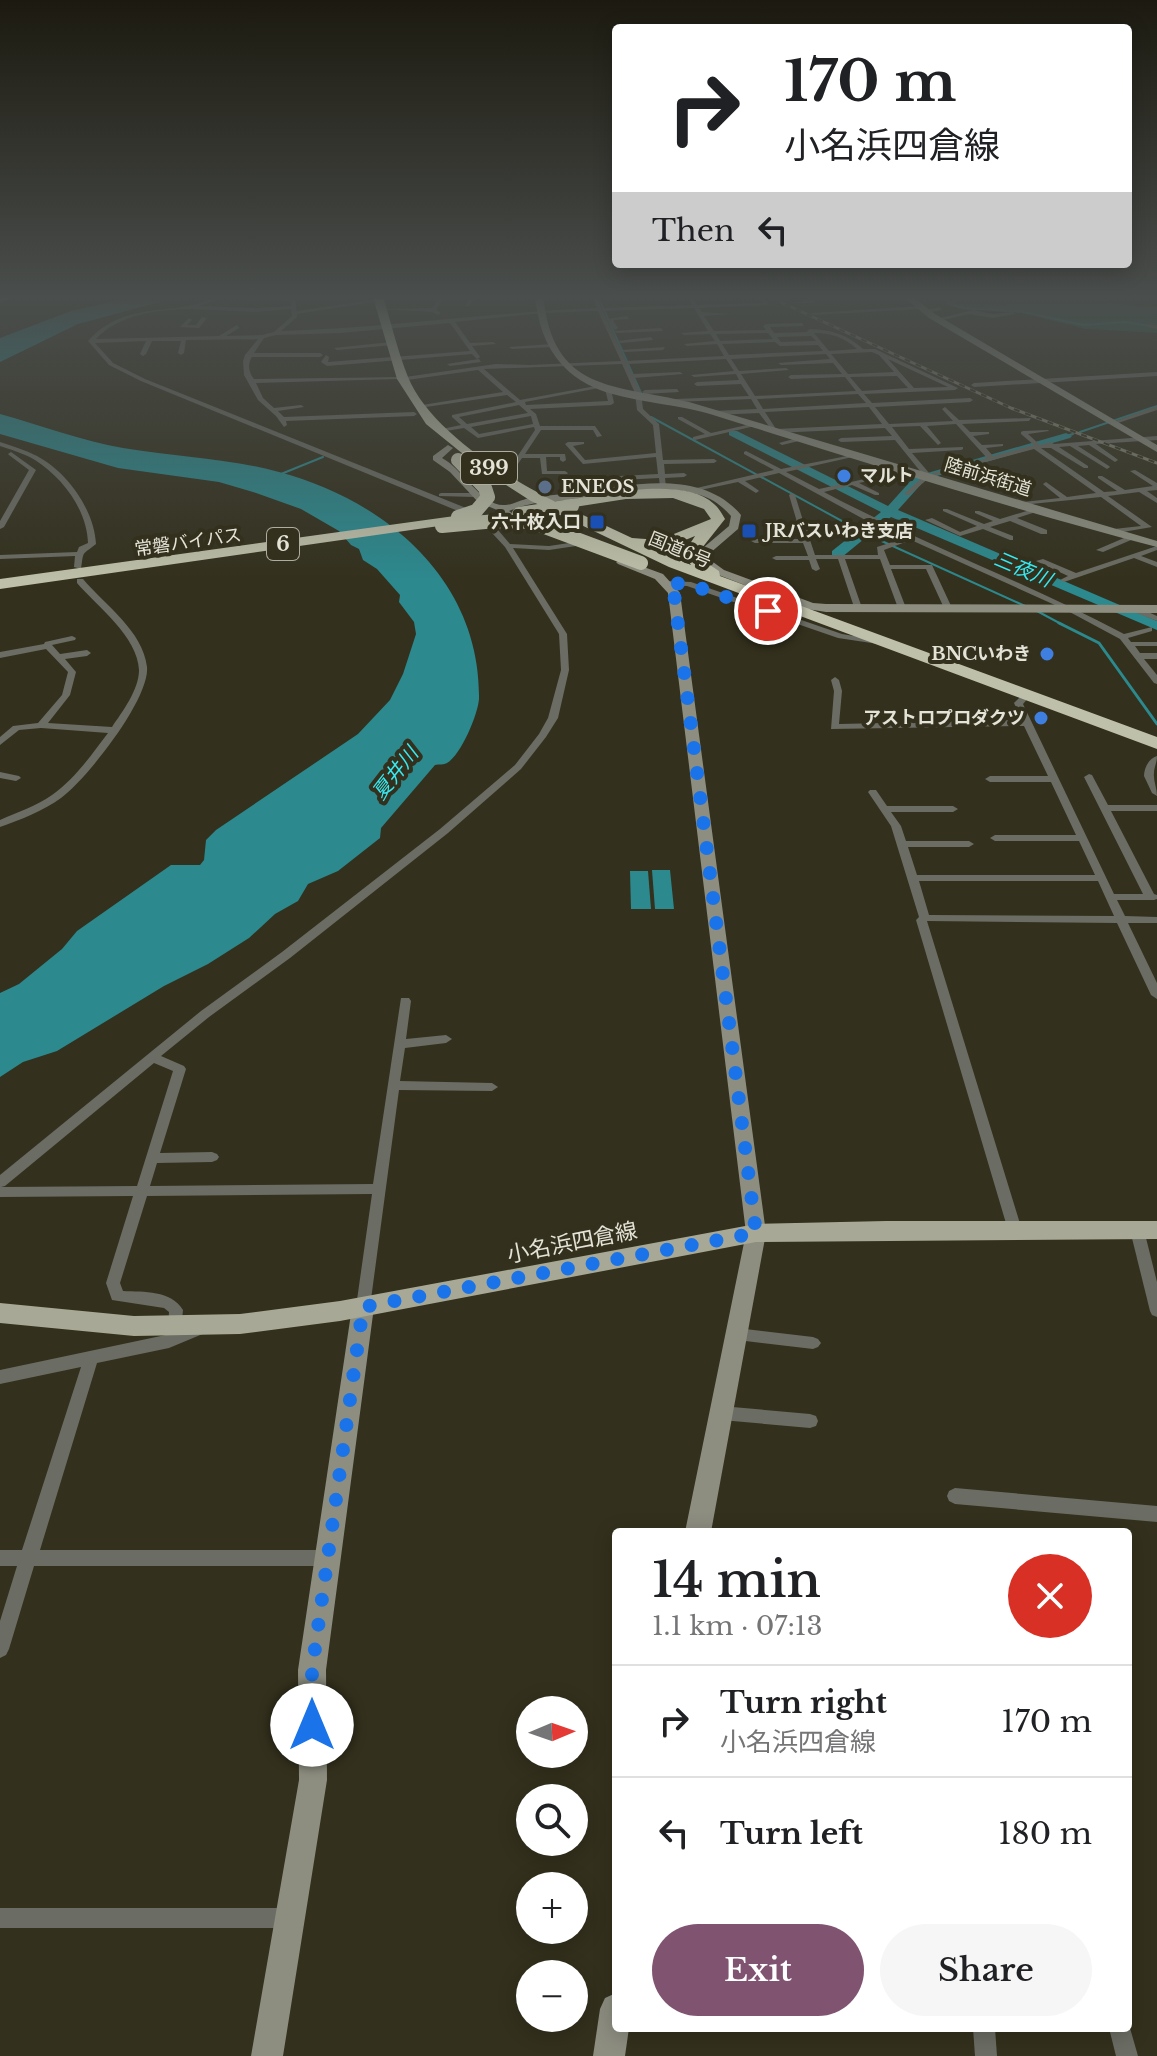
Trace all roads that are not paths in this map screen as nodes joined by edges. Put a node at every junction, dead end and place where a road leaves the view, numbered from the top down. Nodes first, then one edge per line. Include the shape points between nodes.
1 (168, 390) edge
2 (258, 390) edge
3 (407, 390) edge
4 (506, 390) edge
5 (591, 390) edge
6 (605, 390) edge
7 (617, 390) edge
8 (641, 390) edge
9 (749, 390) edge
10 (828, 390) edge
11 (857, 390) edge
12 (957, 390) edge
13 (1057, 390) edge
14 (509, 393) junction
15 (643, 394) junction
16 (556, 395) junction
17 (676, 396) junction
18 (754, 398) junction
19 (523, 404) junction
20 (571, 404) junction
21 (868, 406) junction
22 (301, 407) dead end
23 (1157, 408) edge
24 (945, 409) dead end
25 (273, 410) junction
26 (416, 410) junction
27 (762, 411) junction
28 (714, 413) junction
29 (533, 414) junction
30 (917, 416) dead end
31 (680, 418) dead end
32 (879, 418) junction
33 (283, 419) junction
34 (852, 419) junction
35 (1029, 419) dead end
36 (804, 421) dead end
37 (826, 421) dead end
38 (957, 422) junction
39 (1111, 422) junction
40 (922, 424) junction
41 (754, 425) junction
42 (466, 426) junction
43 (885, 426) junction
44 (537, 427) junction
45 (772, 427) junction
46 (857, 427) junction
47 (440, 430) junction
48 (1046, 431) dead end
49 (987, 433) dead end
50 (968, 434) junction
51 (711, 435) junction
52 (599, 436) dead end
53 (695, 438) dead end
54 (896, 438) junction
55 (1157, 438) edge
56 (290, 439) junction
57 (801, 439) junction
58 (841, 440) dead end
59 (1141, 440) junction
60 (582, 443) dead end
61 (782, 443) dead end
62 (938, 443) dead end
63 (1090, 443) junction
64 (0, 444) edge
65 (1050, 444) junction
66 (1071, 444) junction
67 (1001, 445) dead end
68 (981, 447) junction
69 (1037, 447) junction
70 (621, 448) dead end
71 (961, 448) dead end
72 (1157, 449) edge
73 (908, 451) junction
74 (1021, 451) junction
75 (7, 452) edge
76 (746, 453) dead end
77 (451, 454) junction
78 (543, 455) junction
79 (855, 455) junction
80 (522, 456) junction
81 (956, 456) dead end
82 (913, 458) junction
83 (991, 458) junction
84 (1030, 458) dead end
85 (660, 459) junction
86 (563, 460) dead end
87 (620, 460) junction
88 (1115, 460) dead end
89 (714, 461) dead end
90 (960, 467) junction
91 (1086, 467) dead end
92 (1107, 467) dead end
93 (908, 470) junction
94 (781, 471) junction
95 (1133, 471) dead end
96 (565, 473) dead end
97 (713, 474) dead end
98 (684, 475) dead end
99 (972, 475) dead end
100 (501, 476) junction
101 (928, 476) junction
102 (1100, 477) dead end
103 (620, 478) dead end
104 (739, 480) junction
105 (662, 481) junction
106 (728, 483) junction
107 (853, 483) junction
108 (1046, 484) dead end
109 (405, 486) junction
110 (1157, 487) edge
111 (691, 490) junction
112 (1140, 490) junction
113 (756, 491) dead end
114 (818, 491) junction
115 (1124, 492) junction
116 (877, 494) dead end
117 (907, 494) dead end
118 (1102, 494) junction
119 (474, 495) junction
120 (792, 495) dead end
121 (1066, 499) junction
122 (536, 501) junction
123 (1157, 501) edge
124 (1023, 504) junction
125 (567, 507) junction
126 (505, 509) junction
127 (1040, 509) junction
128 (945, 510) dead end
129 (977, 512) dead end
130 (1010, 518) junction
131 (929, 520) dead end
132 (1000, 522) junction
133 (1, 524) edge
134 (439, 524) junction
135 (983, 527) junction
136 (1117, 531) junction
137 (804, 532) junction
138 (847, 532) dead end
139 (1044, 532) dead end
140 (1134, 537) junction
141 (911, 538) junction
142 (1010, 538) dead end
143 (755, 541) dead end
144 (773, 541) junction
145 (806, 541) junction
146 (573, 544) junction
147 (508, 546) junction
148 (1157, 546) edge
149 (1100, 550) dead end
150 (79, 554) junction
151 (1133, 555) junction
152 (0, 557) edge
153 (841, 557) junction
154 (882, 557) junction
155 (776, 558) junction
156 (812, 558) junction
157 (1040, 561) dead end
158 (1157, 565) edge
159 (78, 567) dead end
160 (887, 567) junction
161 (778, 569) dead end
162 (816, 569) dead end
163 (1075, 576) junction
164 (1064, 580) dead end
165 (80, 581) dead end
166 (669, 583) junction
167 (0, 586) edge
168 (858, 608) junction
169 (902, 608) junction
170 (948, 608) junction
171 (1069, 608) junction
172 (778, 609) junction
173 (1134, 609) junction
174 (1157, 609) edge
175 (1157, 619) edge
176 (1149, 629) dead end
177 (72, 638) dead end
178 (871, 640) junction
179 (1126, 640) junction
180 (48, 644) dead end
181 (1157, 644) edge
182 (87, 653) dead end
183 (0, 655) edge
184 (1138, 656) junction
185 (1157, 656) edge
186 (60, 657) junction
187 (835, 680) dead end
188 (1157, 680) edge
189 (1026, 696) junction
190 (1029, 723) junction
191 (41, 725) junction
192 (0, 728) edge
193 (16, 728) junction
194 (111, 730) junction
195 (0, 742) edge
196 (1157, 743) edge
197 (1157, 759) edge
198 (0, 775) edge
199 (1089, 777) dead end
200 (16, 778) dead end
201 (990, 779) dead end
202 (1055, 779) junction
203 (873, 792) dead end
204 (1157, 793) edge
205 (1104, 808) junction
206 (1157, 808) edge
207 (884, 809) junction
208 (953, 809) dead end
209 (0, 824) edge
210 (995, 838) dead end
211 (1083, 838) junction
212 (903, 844) junction
213 (969, 844) dead end
214 (913, 878) junction
215 (1101, 878) junction
216 (1110, 897) junction
217 (1153, 897) edge
218 (925, 918) junction
219 (1121, 920) junction
220 (1157, 920) edge
221 (1157, 995) edge
222 (405, 1001) dead end
223 (446, 1039) dead end
224 (399, 1044) junction
225 (152, 1057) junction
226 (393, 1085) junction
227 (492, 1087) dead end
228 (212, 1157) dead end
229 (153, 1158) junction
230 (0, 1182) edge
231 (378, 1189) junction
232 (143, 1191) junction
233 (0, 1192) edge
234 (1015, 1230) junction
235 (1147, 1230) edge
236 (756, 1233) junction
237 (363, 1307) junction
238 (1157, 1311) edge
239 (0, 1313) edge
240 (206, 1326) junction
241 (175, 1327) junction
242 (737, 1334) junction
243 (813, 1343) dead end
244 (91, 1358) junction
245 (0, 1377) edge
246 (721, 1413) junction
247 (810, 1421) dead end
248 (955, 1496) dead end
249 (1157, 1514) edge
250 (699, 1528) edge
251 (0, 1558) edge
252 (28, 1558) junction
253 (327, 1558) junction
254 (0, 1649) edge
255 (0, 1918) edge
256 (290, 1918) junction
257 (613, 2032) edge
258 (984, 2032) edge
259 (1121, 2032) edge
260 (267, 2056) edge
261 (609, 2056) edge
262 (986, 2056) edge
263 (1127, 2056) edge

1 - 56 street
2 - 25 street
3 - 26 highway, 399
4 - 14 street
5 - 16 street
6 - 20 street via 611,403
7 - 15 street, 陸前浜街道
8 - 15 street
9 - 18 street
10 - 18 street
11 - 21 street
12 - 21 street via 970,400
13 - 39 street
14 - 19 street
14 - 26 street
15 - 17 street, 陸前浜街道
15 - 85 street via 641,414 656,424
16 - 19 street
16 - 20 street
17 - 18 street
17 - 28 street, 陸前浜街道
18 - 27 street
19 - 20 street
19 - 29 street
19 - 42 street via 454,416
21 - 27 street
21 - 32 street
22 - 25 street
23 - 39 street
24 - 38 street
25 - 33 street
26 - 33 street
26 - 47 highway, 399
26 - 77 highway, 6
27 - 28 street
27 - 45 street
28 - 41 street, 陸前浜街道
29 - 42 street
29 - 44 street
30 - 32 street
31 - 51 street
32 - 34 street
32 - 43 street
33 - 56 street
34 - 37 street
34 - 46 street
35 - 38 street
36 - 45 street
38 - 40 street
38 - 50 street
39 - 59 street
40 - 43 street
40 - 62 street
41 - 45 street, 陸前浜街道
41 - 51 street
42 - 44 street via 478,436
42 - 47 street
43 - 46 street
43 - 54 street
44 - 52 street via 595,428
44 - 80 street
45 - 46 street
45 - 57 street, 陸前浜街道
47 - 100 highway, 399
47 - 122 highway, 399 via 477,467
48 - 69 street via 1023,433
49 - 50 street
50 - 68 street
51 - 53 street
54 - 58 street
54 - 73 street
55 - 59 street
56 - 109 street
57 - 61 street
57 - 79 street, 陸前浜街道
59 - 63 street
59 - 72 street
60 - 87 street via 568,444 583,462
63 - 66 street
63 - 88 street
64 - 75 street
65 - 66 street
65 - 69 street
65 - 91 street
66 - 92 street
67 - 68 street
68 - 83 street
69 - 74 street
69 - 118 street
70 - 87 street
71 - 73 street
73 - 82 street
74 - 83 street
74 - 84 street
75 - 133 street via 33,470
75 - 150 street via 44,464 71,490 93,529 92,544
76 - 94 street
77 - 119 street via 436,458 449,464
77 - 134 highway, 6, bridge via 488,492 487,501 476,511
78 - 80 street
78 - 86 street via 563,455
78 - 96 street via 544,473
79 - 93 street, 陸前浜街道
79 - 94 street
80 - 100 street
81 - 82 street
82 - 101 street
83 - 90 street
85 - 87 street
85 - 89 street
85 - 105 street
90 - 99 street
90 - 101 street
93 - 101 street, 陸前浜街道
93 - 107 street
94 - 104 street
94 - 114 street
95 - 110 street
97 - 106 street
98 - 105 street
100 - 122 highway, 399
101 - 117 street
101 - 124 street, 陸前浜街道
102 - 115 street
103 - 105 street
104 - 106 street
104 - 113 street
105 - 111 street
105 - 122 street
106 - 111 street
107 - 114 street
107 - 116 street
108 - 121 street
109 - 119 street via 447,496
109 - 147 street via 483,518
110 - 112 street
111 - 168 street via 719,500 736,515 734,527 703,553 708,564 811,606
112 - 115 street
112 - 123 street
114 - 141 street
115 - 118 street
118 - 121 street
118 - 136 street via 1148,527
119 - 126 street
120 - 137 street
121 - 124 street
122 - 125 highway, 国道6号 / 6
122 - 126 street
122 - 172 highway, 国道6号 / 6 via 631,552
124 - 127 street, 陸前浜街道
125 - 125 highway, 6 via 629,541 649,545 673,542 709,522 697,505 668,497
125 - 134 highway, 常磐バイパス / 6, bridge
125 - 178 highway, 国道6号 / 6 via 674,564
125 - 178 highway, 6 via 648,493 701,502 718,519 692,550 698,564
126 - 146 street via 504,515 520,524
127 - 130 street
127 - 136 street, 陸前浜街道
128 - 135 street
129 - 132 street
130 - 132 street
130 - 139 street
131 - 135 street via 960,534
132 - 135 street
134 - 167 highway, 常磐バイパス / 6
134 - 172 highway, 6, bridge via 531,522
135 - 142 street
136 - 140 street, 陸前浜街道
137 - 138 street
137 - 145 street
140 - 148 street, 陸前浜街道
140 - 149 street
141 - 154 street via 880,549
141 - 171 street
143 - 144 street
144 - 145 street
144 - 155 street
145 - 156 street
146 - 147 street
146 - 166 street
147 - 225 street via 563,634 565,670 553,718 543,735 518,767 444,831
148 - 151 street
150 - 152 street
150 - 159 street
151 - 158 street
151 - 163 street
153 - 154 street
153 - 156 street
153 - 168 street
154 - 160 street
155 - 156 street
155 - 161 street
156 - 162 street
157 - 163 street
160 - 169 street
160 - 170 street via 929,567
163 - 164 street
165 - 194 street via 131,636 143,669 141,686
166 - 178 street via 688,584 841,636
166 - 236 street
168 - 169 street
169 - 170 street
170 - 171 street
171 - 173 street
171 - 179 street
172 - 178 highway, 国道6号 / 6
173 - 174 street
173 - 175 street
176 - 179 street
177 - 180 street
178 - 189 highway, 国道6号 / 6
179 - 181 street
179 - 184 street
182 - 186 street
183 - 186 street via 48,646
184 - 185 street
184 - 188 street
186 - 191 street via 72,672 66,695
187 - 190 street via 834,727
189 - 190 street via 1018,703
189 - 196 highway, 国道6号 / 6
190 - 202 street
191 - 193 street
191 - 194 street
192 - 193 street
193 - 195 street
194 - 209 street via 60,794
197 - 204 street via 1147,777
198 - 200 street
199 - 205 street
201 - 202 street
202 - 211 street
203 - 207 street
205 - 206 street
205 - 217 street
207 - 208 street
207 - 212 street
210 - 211 street
211 - 215 street
212 - 213 street
212 - 214 street
214 - 215 street
214 - 218 street
215 - 216 street
216 - 217 street
216 - 219 street
218 - 219 street
218 - 234 street via 921,920
219 - 220 street
219 - 221 street
222 - 224 street
223 - 224 street
224 - 226 street
225 - 229 street via 180,1069
225 - 230 street
226 - 227 street
226 - 231 street
228 - 229 street
229 - 232 street
231 - 232 street
231 - 237 street
232 - 233 street
232 - 241 street via 113,1283 117,1296 169,1303 176,1310
234 - 235 main road, 小名浜四倉線
234 - 236 main road, 小名浜四倉線
235 - 238 street
236 - 237 main road, 小名浜四倉線
236 - 242 street
237 - 240 main road, 小名浜四倉線
237 - 253 street
239 - 241 main road, 小名浜四倉線
240 - 241 main road, 小名浜四倉線
240 - 244 street via 169,1342
242 - 243 street
242 - 246 street
244 - 245 street
244 - 252 street
246 - 247 street
246 - 250 street
248 - 249 street
251 - 252 street
252 - 253 street
252 - 254 street
253 - 256 street via 312,1670 313,1780
255 - 256 street
256 - 260 street
257 - 261 street
258 - 262 street
259 - 263 street

